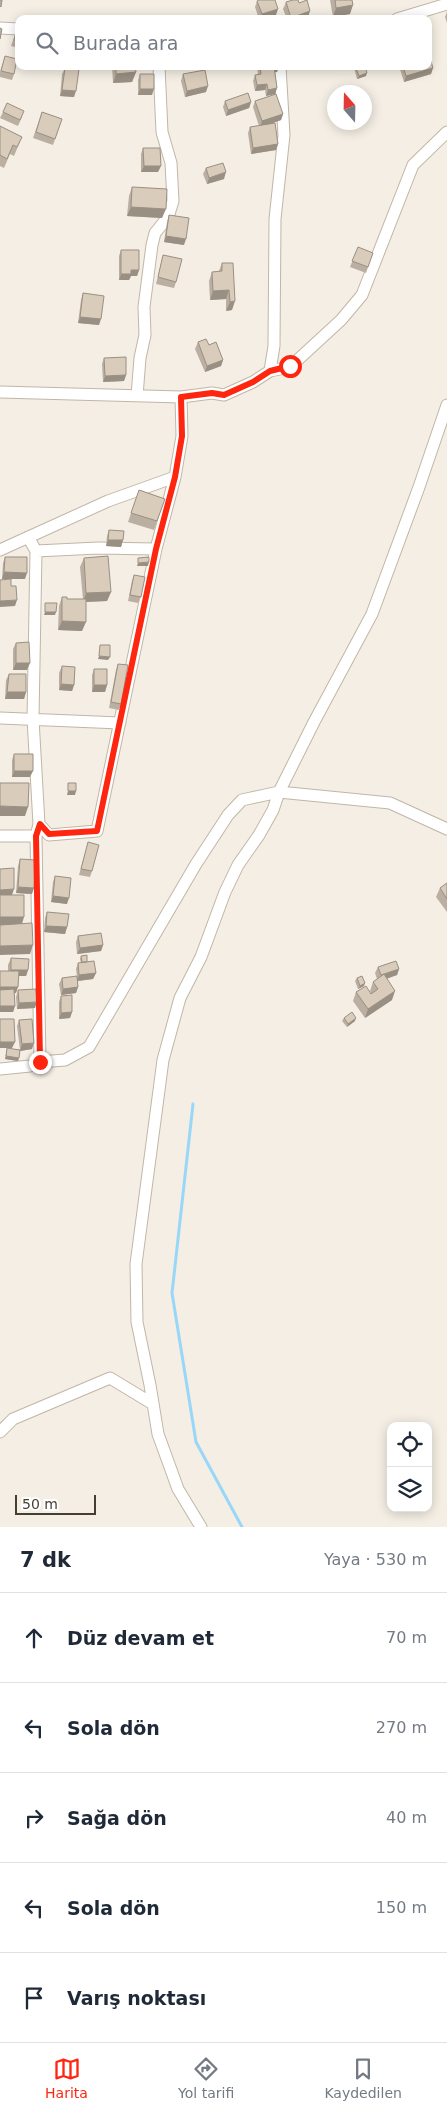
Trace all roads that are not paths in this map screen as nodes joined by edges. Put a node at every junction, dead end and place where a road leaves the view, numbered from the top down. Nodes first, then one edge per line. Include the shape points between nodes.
1 (447, 4) edge
2 (410, 15) edge
3 (0, 28) edge
4 (15, 29) edge
5 (160, 70) edge
6 (280, 70) edge
7 (447, 132) edge
8 (270, 371) junction
9 (0, 392) edge
10 (137, 396) junction
11 (181, 397) junction
12 (447, 405) edge
13 (175, 477) junction
14 (28, 537) junction
15 (156, 549) junction
16 (0, 550) edge
17 (36, 552) junction
18 (0, 718) edge
19 (33, 719) junction
20 (120, 723) junction
21 (279, 792) junction
22 (40, 824) junction
23 (447, 829) edge
24 (0, 836) edge
25 (36, 836) junction
26 (40, 1062) junction
27 (0, 1069) edge
28 (153, 1404) junction
29 (0, 1432) edge
30 (201, 1527) edge

1 - 2 street
3 - 4 street
5 - 10 street via 162,132 171,163 173,201 152,245
6 - 8 street via 284,135 274,219 274,336
7 - 8 street via 413,165 362,295 302,357 290,366
8 - 11 street via 224,395 212,393
9 - 10 street
10 - 11 street
11 - 13 street via 182,436
12 - 21 street via 372,614
13 - 14 street via 108,501
13 - 15 street
14 - 16 street
14 - 17 street
15 - 17 street
15 - 20 street
17 - 19 street
18 - 19 street
19 - 20 street
19 - 22 street
20 - 22 street via 97,831 49,834
21 - 23 street via 390,803
21 - 26 street via 242,800 228,815 89,1047 65,1060
21 - 28 street via 264,827 238,865 225,892 201,957 180,998 163,1060 136,1264 137,1322
22 - 25 street
24 - 25 street
25 - 26 street
26 - 27 street
28 - 29 street via 110,1378 13,1418
28 - 30 street via 158,1434 178,1489

